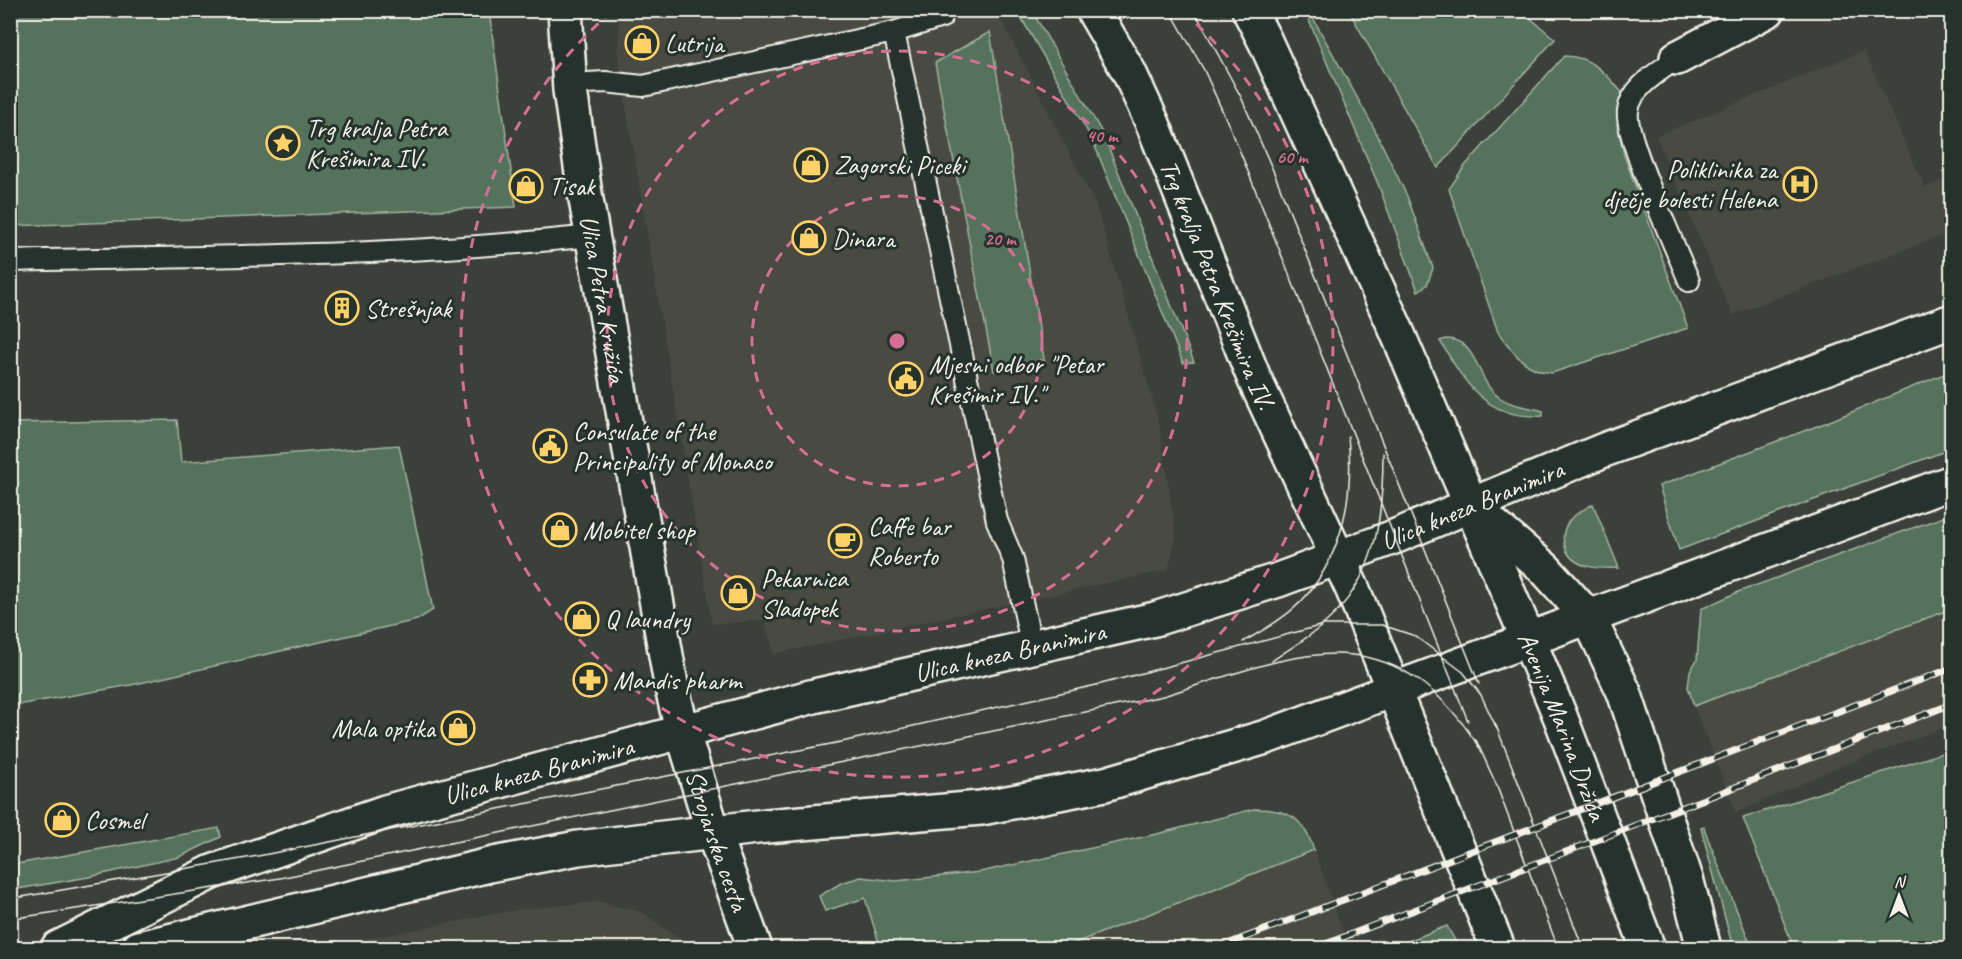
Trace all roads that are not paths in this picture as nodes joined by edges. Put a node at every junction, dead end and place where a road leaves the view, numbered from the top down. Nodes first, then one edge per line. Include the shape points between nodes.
1 (565, 10) edge
2 (1093, 10) edge
3 (1249, 10) edge
4 (1768, 10) edge
5 (942, 17) dead end
6 (1261, 26) edge
7 (894, 32) junction
8 (1677, 58) joint
9 (570, 84) junction
10 (591, 237) junction
11 (10, 261) edge
12 (1689, 281) dead end
13 (1952, 321) edge
14 (1952, 482) edge
15 (1470, 505) junction
16 (1337, 558) junction
17 (1589, 618) junction
18 (1529, 641) junction
19 (1032, 648) junction
20 (1395, 690) junction
21 (682, 730) junction
22 (713, 832) junction
23 (58, 948) edge
24 (139, 948) edge
25 (755, 948) edge
26 (1498, 948) edge
27 (1648, 948) edge
28 (1704, 948) edge

1 - 9 main road, Ulica Petra Kružića
2 - 16 main road, Trg kralja Petra Krešimira IV. via 1153,124 1269,414
3 - 6 main road
4 - 8 main road
5 - 7 lane
6 - 15 main road
7 - 9 lane via 643,86
7 - 19 lane via 997,520 1014,559
8 - 12 lane via 1638,89 1628,111 1632,139
9 - 10 main road, Ulica Petra Kružića
10 - 11 lane via 373,250
10 - 21 main road, Ulica Petra Kružića
13 - 15 main road, Ulica kneza Branimira via 1604,450
14 - 17 main road
15 - 16 main road, Ulica kneza Branimira
15 - 17 main road via 1545,569
15 - 18 main road, Avenija Marina Držića
16 - 19 main road, Ulica kneza Branimira via 1155,619
16 - 20 main road
17 - 18 main road
17 - 28 main road via 1624,692 1687,882
18 - 20 main road
18 - 27 main road, Avenija Marina Držića
19 - 21 main road, Ulica kneza Branimira
20 - 22 main road via 1266,737 1106,784 981,808
20 - 26 main road
21 - 22 main road, Strojarska cesta
21 - 23 main road, Ulica kneza Branimira via 385,812 212,872
22 - 24 main road via 612,843 494,864
22 - 25 main road, Strojarska cesta

